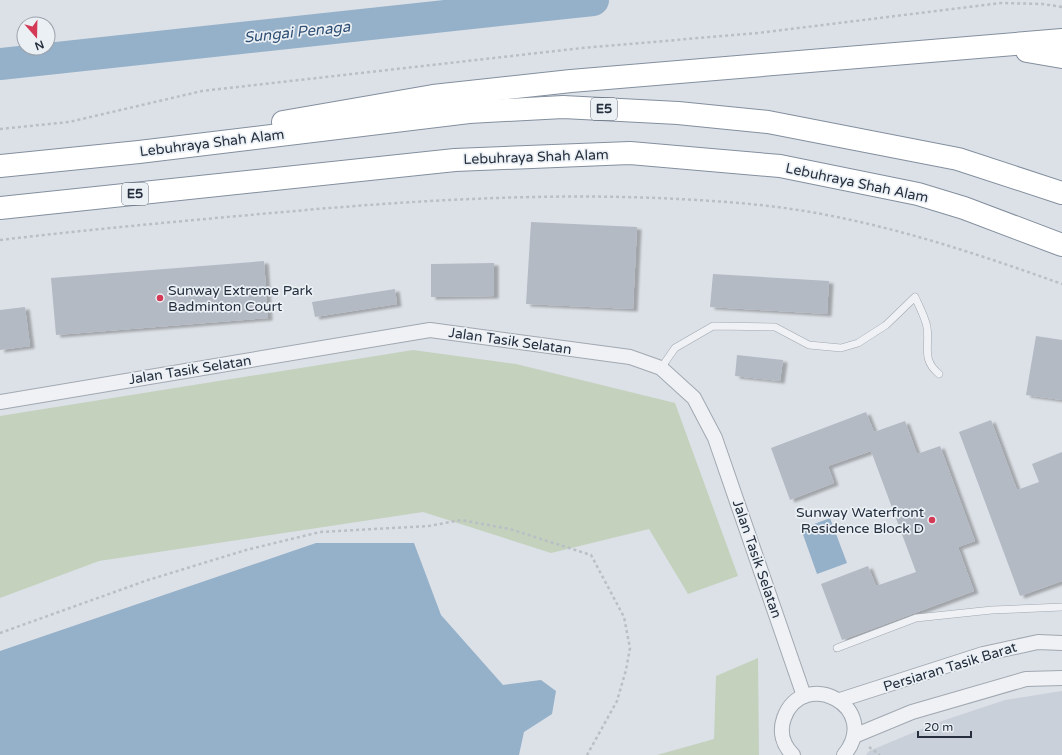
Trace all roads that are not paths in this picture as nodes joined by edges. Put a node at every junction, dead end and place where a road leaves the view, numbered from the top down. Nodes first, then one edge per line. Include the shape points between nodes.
1 (1062, 40) edge
2 (999, 46) junction
3 (1062, 57) edge
4 (139, 152) junction
5 (0, 166) edge
6 (1062, 193) edge
7 (0, 208) edge
8 (1062, 245) edge
9 (661, 368) junction
10 (939, 374) dead end
11 (0, 402) edge
12 (1062, 607) edge
13 (1062, 643) edge
14 (837, 648) dead end
15 (1062, 678) edge
16 (804, 696) junction
17 (840, 700) junction
18 (854, 736) junction
19 (793, 755) edge
20 (844, 755) edge

1 - 2 highway
2 - 3 highway
2 - 4 highway via 571,81 433,96 321,114
4 - 5 highway, Lebuhraya Shah Alam / E5
4 - 6 highway, Lebuhraya Shah Alam / E5 via 469,112 563,107 678,113 768,122 958,159
7 - 8 highway, Lebuhraya Shah Alam / E5 via 456,160 630,153 780,166 918,194 964,208
9 - 10 lane via 675,348 713,326 775,327 809,345 841,348 858,343 886,325 915,297 927,326 927,357 932,368
9 - 11 street, Jalan Tasik Selatan via 630,357 430,330
9 - 16 street, Jalan Tasik Selatan via 694,398 715,438
12 - 14 lane via 992,610 916,618
13 - 17 street, Persiaran Tasik Barat via 1038,642 983,654
15 - 18 street via 1026,680 912,712
16 - 17 street via 823,694
16 - 19 street via 786,713 782,724 787,749
17 - 18 street via 852,716
18 - 20 street

